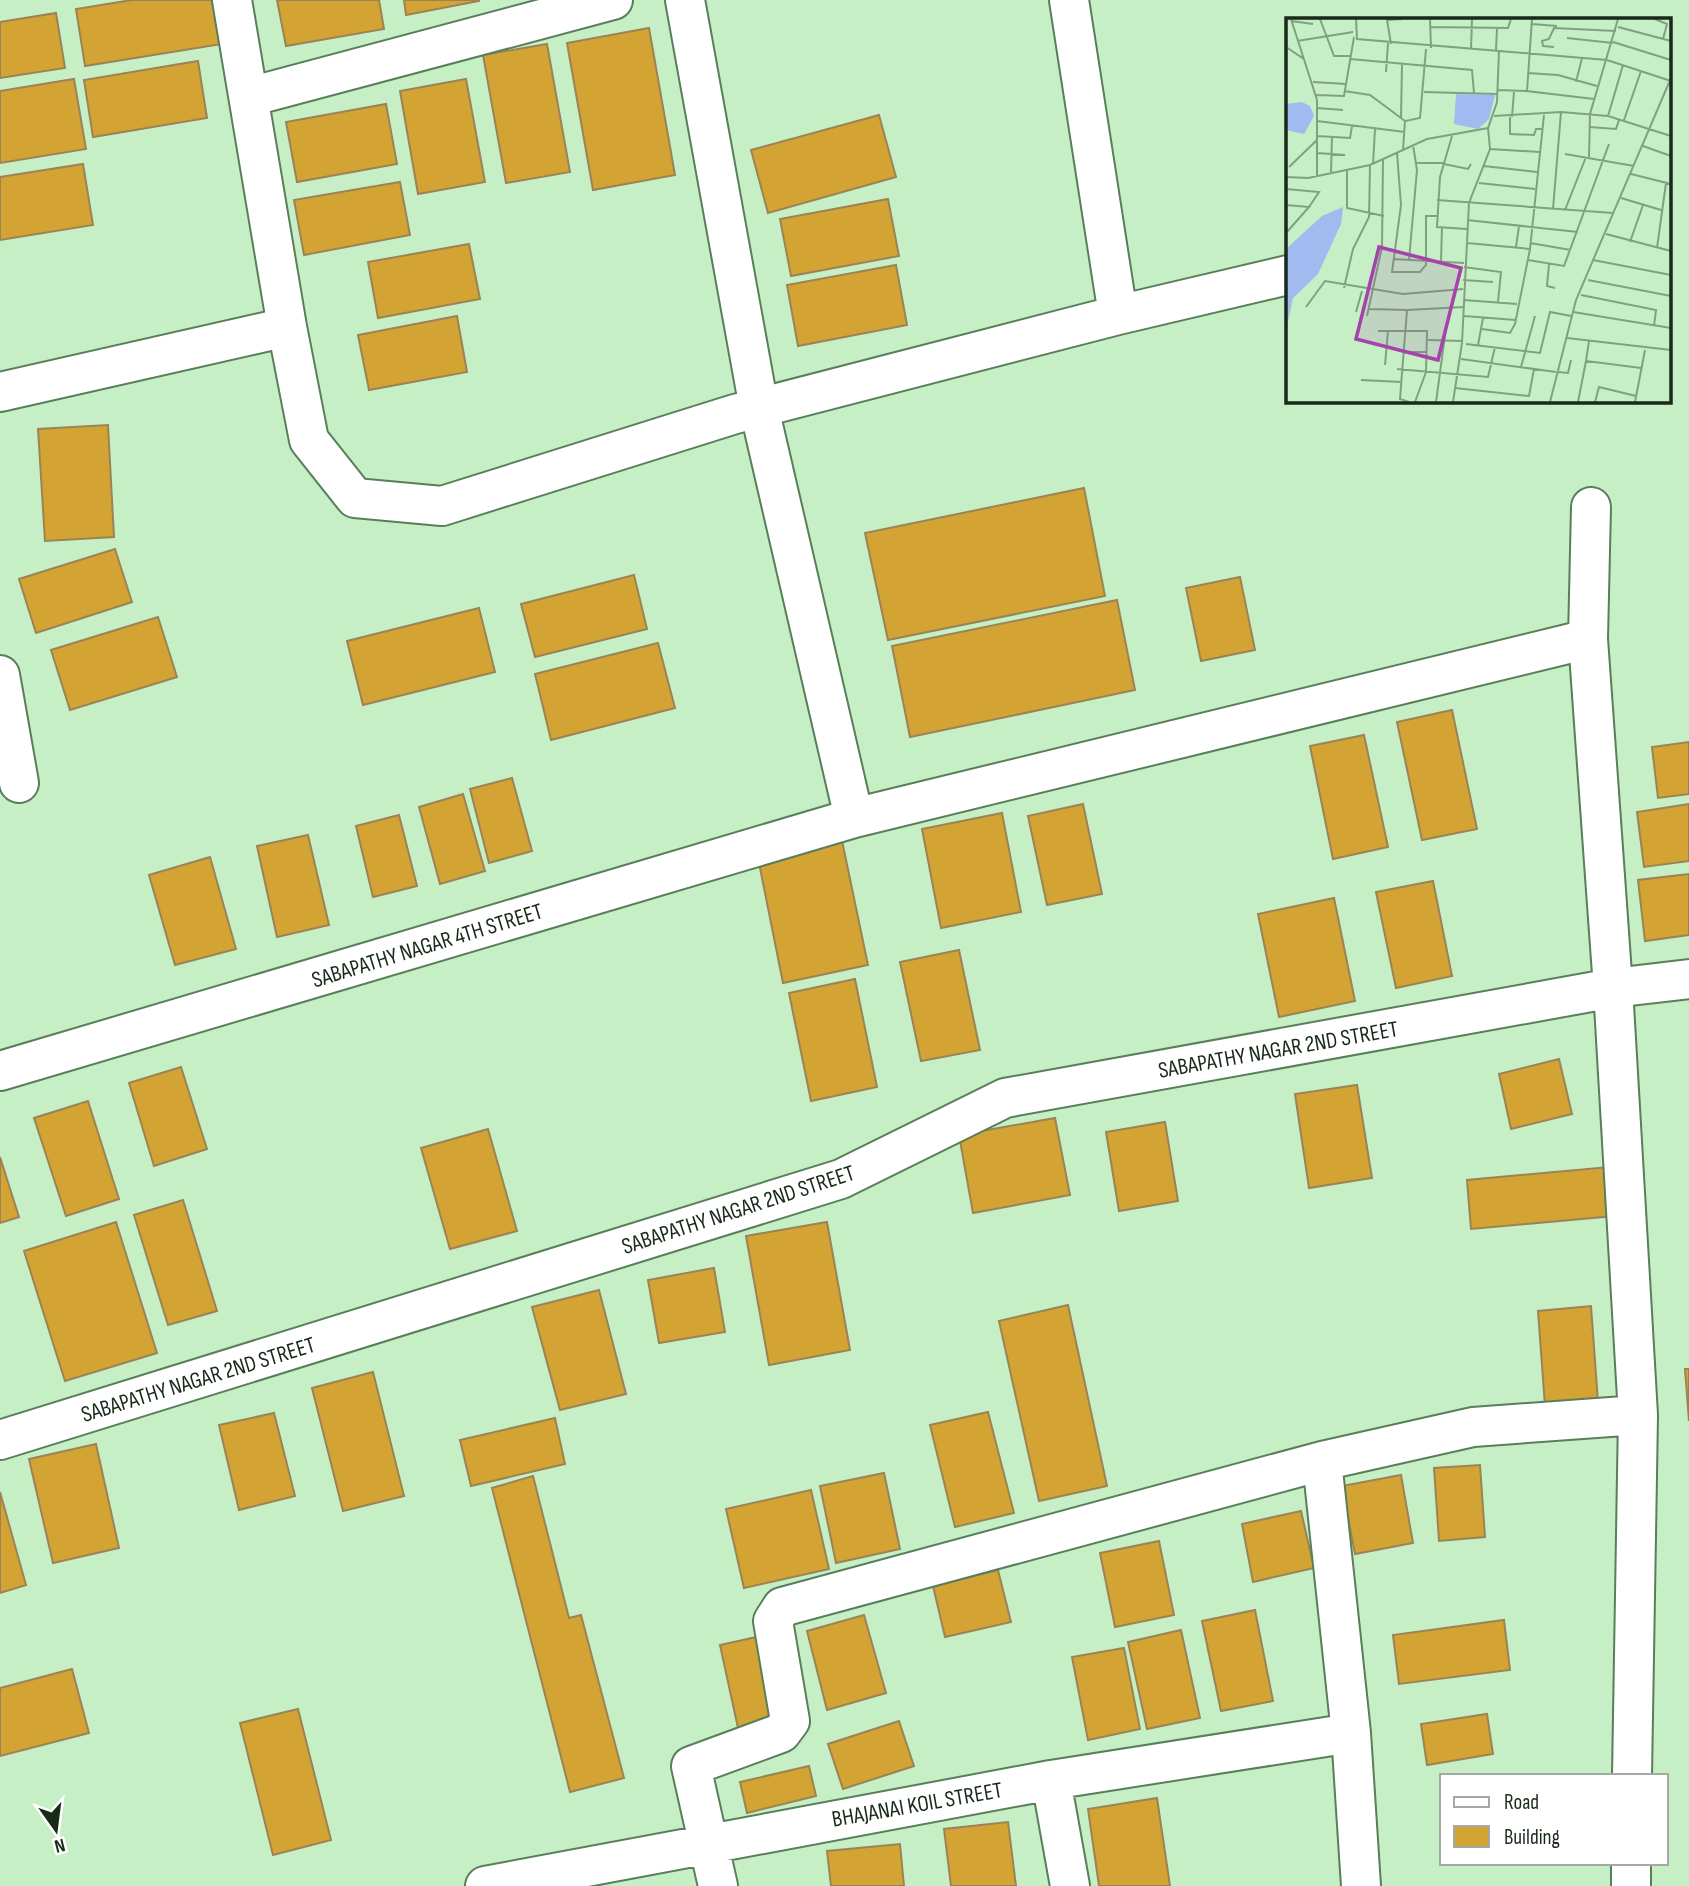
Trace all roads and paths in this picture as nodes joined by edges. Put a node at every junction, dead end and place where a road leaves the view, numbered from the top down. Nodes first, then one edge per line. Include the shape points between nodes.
1 (232, 0) edge
2 (612, 0) edge
3 (685, 0) edge
4 (1069, 0) edge
5 (249, 97) junction
6 (1286, 275) edge
7 (1118, 315) junction
8 (287, 327) junction
9 (0, 392) edge
10 (759, 409) junction
11 (1591, 507) dead end
12 (1588, 639) junction
13 (0, 675) edge
14 (19, 783) dead end
15 (854, 818) junction
16 (1689, 979) edge
17 (1613, 988) junction
18 (0, 1072) edge
19 (1638, 1415) junction
20 (0, 1440) edge
21 (1322, 1461) junction
22 (1351, 1733) junction
23 (1632, 1774) edge
24 (1051, 1780) junction
25 (707, 1844) junction
26 (1631, 1865) edge
27 (485, 1886) edge
28 (718, 1886) edge
29 (1070, 1886) edge
30 (1361, 1886) edge
31 (1631, 1886) edge

1 - 5 street
2 - 5 street
3 - 10 street
4 - 7 street
5 - 8 street
6 - 7 street
7 - 10 street
8 - 9 street
8 - 10 street via 309,440 355,498 442,506
10 - 15 street
11 - 12 street
12 - 15 street, SABAPATHY NAGAR 4TH STREET
12 - 17 street
13 - 14 street
15 - 18 street, SABAPATHY NAGAR 4TH STREET
16 - 17 street, SABAPATHY NAGAR 2ND STREET
17 - 19 street
17 - 20 street, SABAPATHY NAGAR 2ND STREET via 1005,1098 841,1179
19 - 21 street via 1473,1427
19 - 23 street
21 - 22 street
21 - 25 street via 782,1607 773,1621 790,1721 781,1734 691,1766
22 - 24 street, BHAJANAI KOIL STREET
22 - 30 street
24 - 25 street, BHAJANAI KOIL STREET
24 - 29 street
25 - 27 street, BHAJANAI KOIL STREET
25 - 28 street
26 - 31 street

